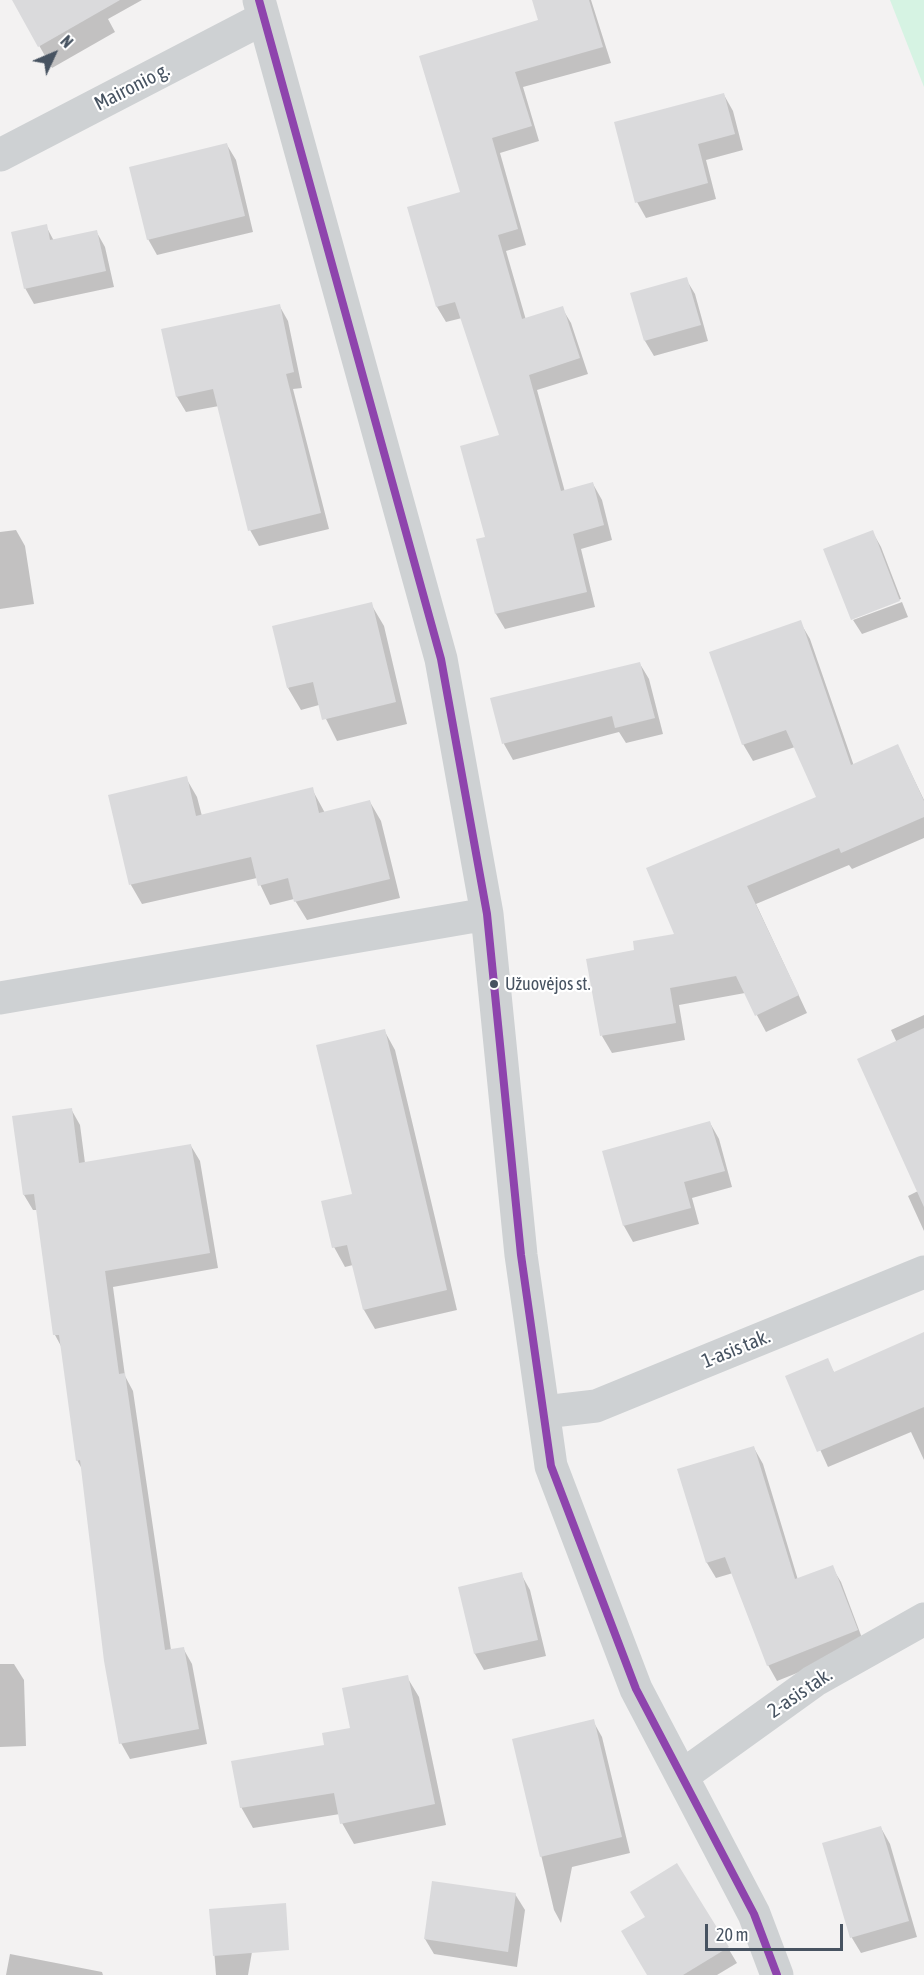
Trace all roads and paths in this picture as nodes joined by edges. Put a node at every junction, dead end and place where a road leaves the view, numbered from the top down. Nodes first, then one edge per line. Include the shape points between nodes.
1 (262, 9) edge
2 (0, 155) edge
3 (487, 914) junction
4 (0, 998) edge
5 (924, 1272) edge
6 (544, 1412) junction
7 (924, 1619) edge
8 (682, 1776) junction
9 (777, 1975) edge

1 - 2 street, Maironio g.
1 - 3 street via 441,659
3 - 4 street
3 - 6 street via 520,1255
5 - 6 street, 1-asis tak. via 596,1406
6 - 8 street via 551,1466 636,1689
7 - 8 street, 2-asis tak. via 814,1681
8 - 9 street via 754,1914

